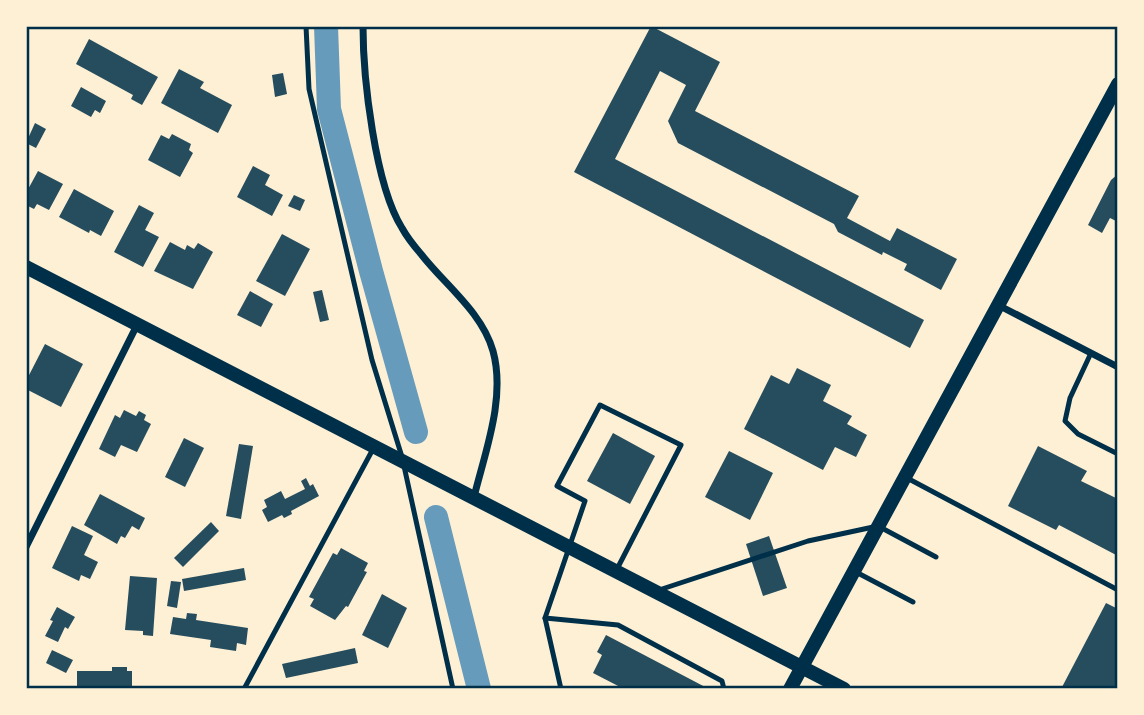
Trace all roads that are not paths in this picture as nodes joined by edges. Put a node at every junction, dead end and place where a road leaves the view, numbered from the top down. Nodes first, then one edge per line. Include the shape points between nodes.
1 (306, 26) edge
2 (363, 26) edge
3 (1118, 84) edge
4 (26, 267) edge
5 (998, 305) junction
6 (137, 324) junction
7 (1091, 353) junction
8 (1118, 367) edge
9 (374, 446) junction
10 (1118, 454) edge
11 (403, 461) junction
12 (905, 477) junction
13 (474, 497) junction
14 (878, 526) junction
15 (26, 547) edge
16 (569, 547) junction
17 (936, 557) dead end
18 (616, 571) junction
19 (853, 571) junction
20 (1118, 590) edge
21 (655, 591) junction
22 (913, 602) dead end
23 (545, 618) junction
24 (802, 667) junction
25 (244, 689) edge
26 (453, 689) edge
27 (561, 689) edge
28 (724, 689) edge
29 (790, 689) edge
30 (844, 689) edge

1 - 11 lane via 309,89 372,360
2 - 13 street via 372,127 394,212 422,256 470,311 493,351 496,399
3 - 5 main road
4 - 6 main road
5 - 7 street
5 - 12 main road
6 - 9 main road
6 - 15 street
7 - 8 street
7 - 10 lane via 1069,398 1065,421 1078,434
9 - 11 main road
9 - 25 lane
11 - 13 main road
11 - 26 lane
12 - 14 main road
12 - 20 lane
13 - 16 main road
14 - 17 lane
14 - 19 main road
14 - 21 lane via 807,541
16 - 18 main road
16 - 18 lane via 585,501 557,486 600,405 681,445
16 - 23 lane
18 - 21 main road
19 - 22 lane
19 - 24 main road
21 - 24 main road
23 - 27 lane
23 - 28 lane via 618,625 722,681
24 - 29 main road
24 - 30 main road

